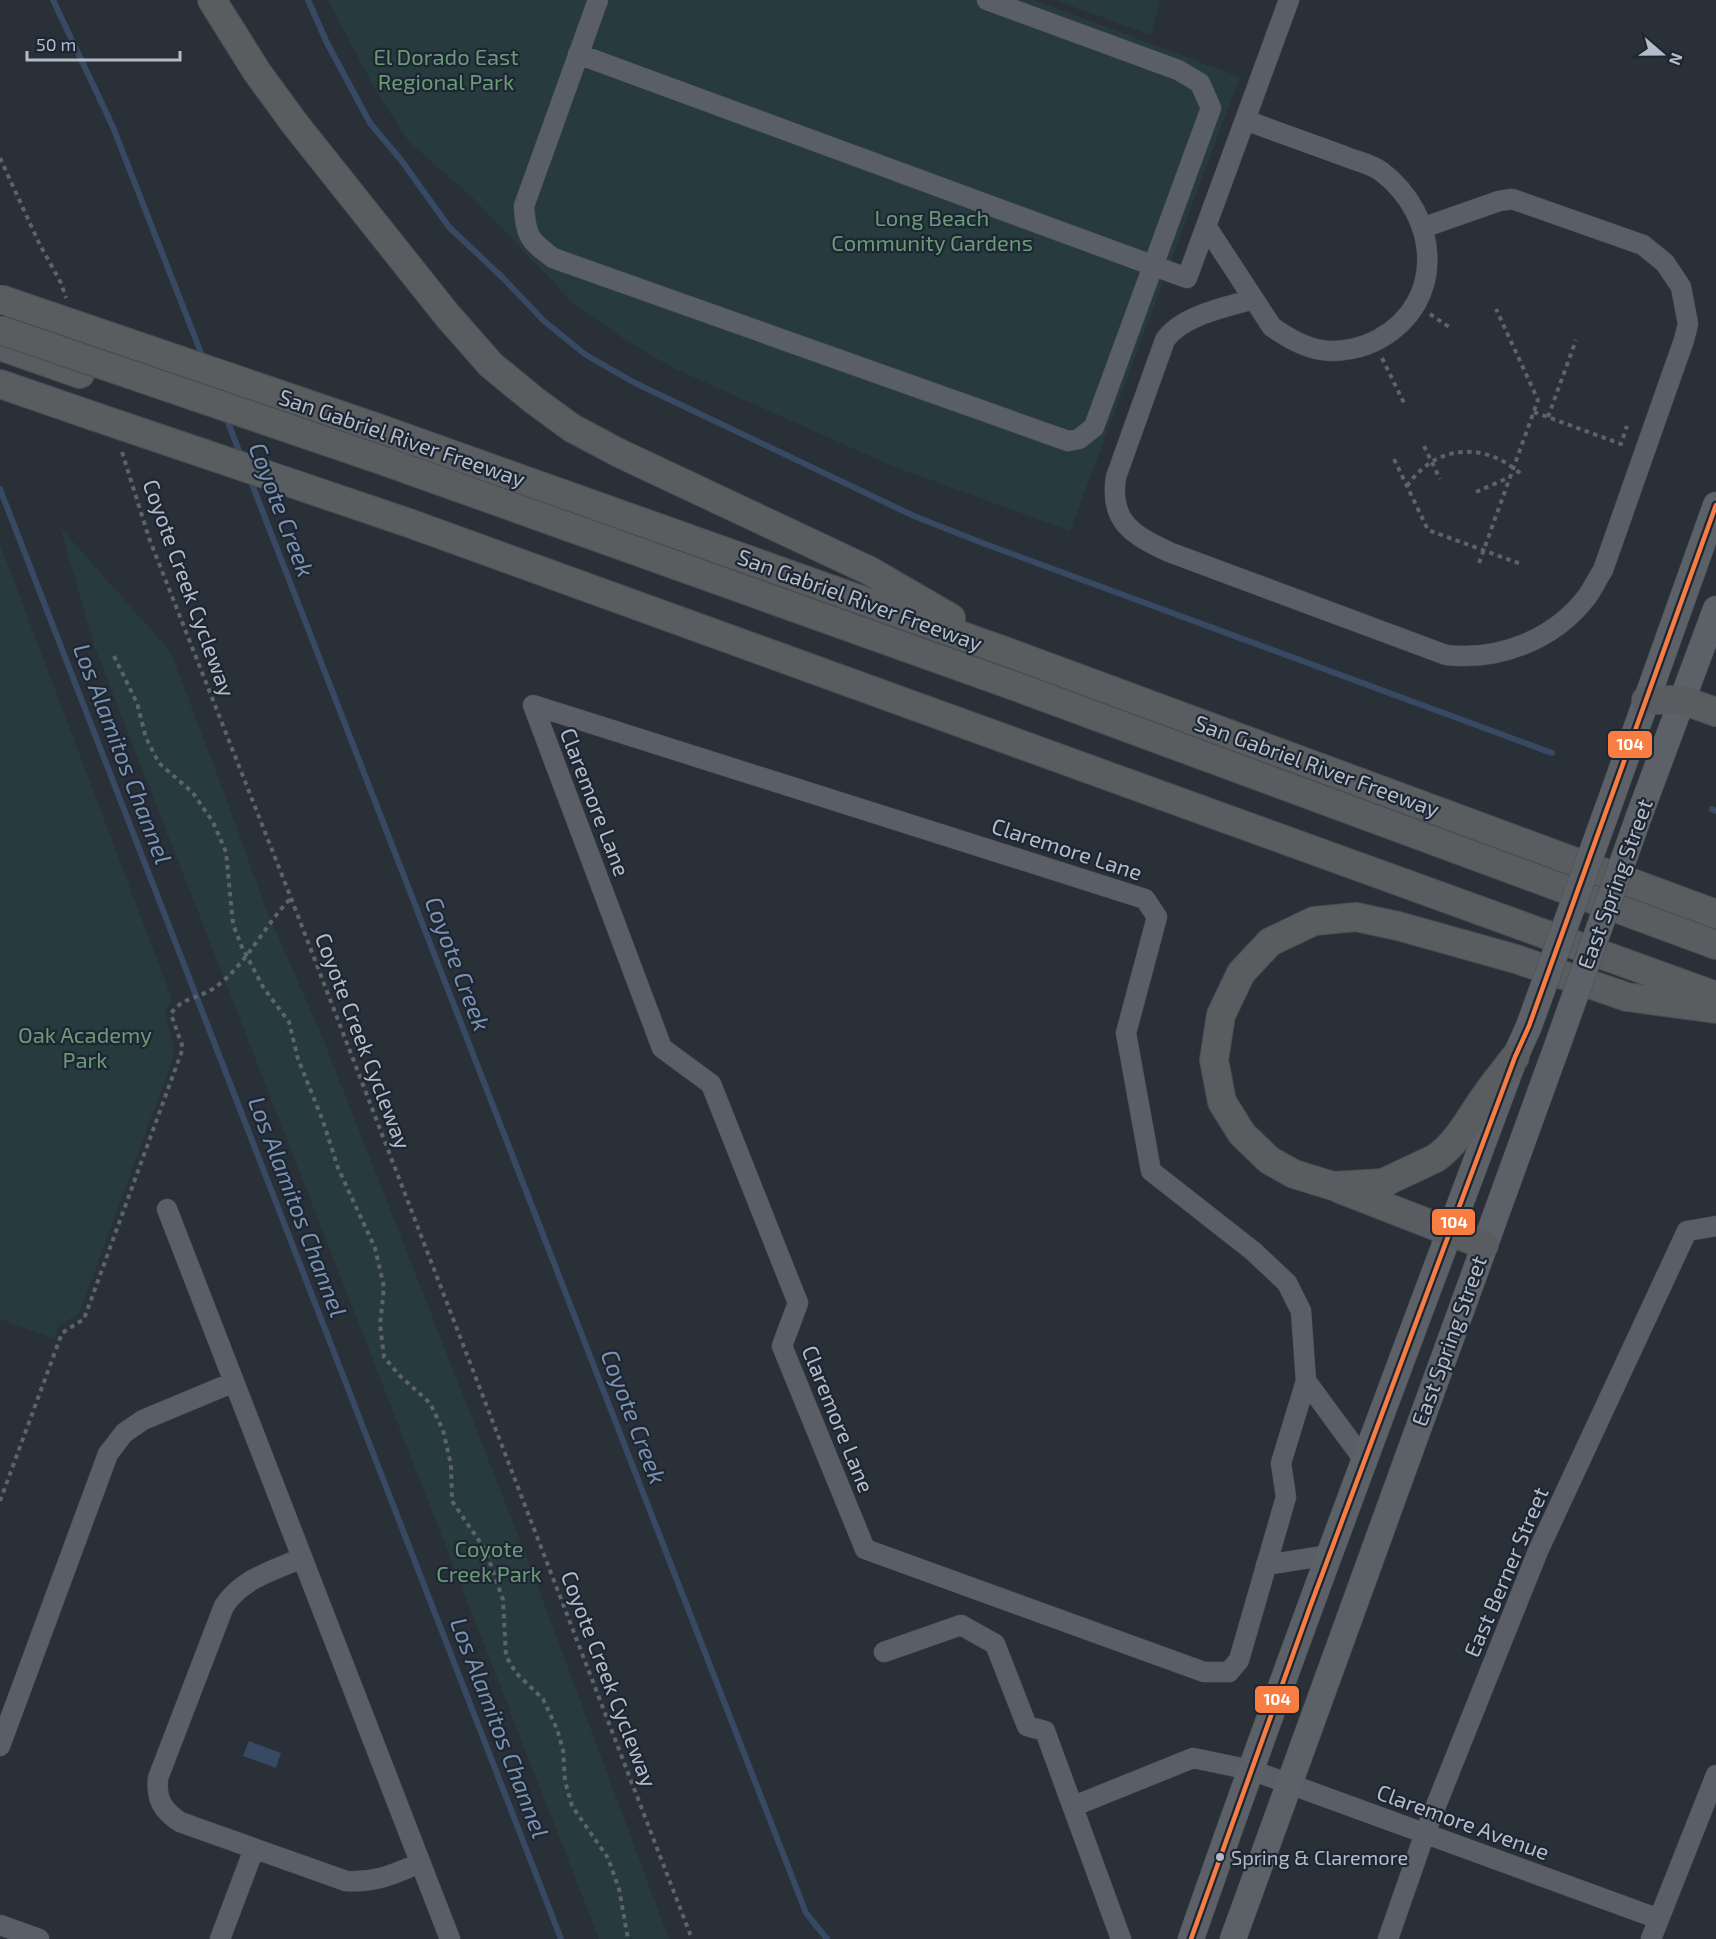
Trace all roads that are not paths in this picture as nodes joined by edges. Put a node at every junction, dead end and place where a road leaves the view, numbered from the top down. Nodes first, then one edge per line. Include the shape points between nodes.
1 (212, 0) edge
2 (598, 0) edge
3 (987, 0) edge
4 (1289, 0) edge
5 (578, 54) junction
6 (1245, 120) junction
7 (1206, 225) junction
8 (1422, 228) junction
9 (1154, 265) junction
10 (0, 299) edge
11 (1253, 299) junction
12 (0, 330) edge
13 (0, 346) edge
14 (0, 384) edge
15 (389, 471) junction
16 (1716, 505) edge
17 (1716, 609) edge
18 (1010, 652) junction
19 (1646, 700) junction
20 (1682, 700) junction
21 (1716, 712) edge
22 (1716, 914) edge
23 (1716, 945) edge
24 (1716, 964) edge
25 (1716, 996) edge
26 (1716, 1009) edge
27 (1515, 1057) junction
28 (1333, 1186) junction
29 (167, 1209) dead end
30 (1716, 1226) edge
31 (1450, 1233) junction
32 (1484, 1245) junction
33 (1306, 1380) junction
34 (234, 1382) junction
35 (1364, 1460) junction
36 (1329, 1555) junction
37 (302, 1558) junction
38 (1266, 1565) junction
39 (884, 1652) dead end
40 (0, 1746) edge
41 (1251, 1770) junction
42 (1716, 1774) edge
43 (1289, 1784) junction
44 (1074, 1806) junction
45 (1425, 1833) junction
46 (254, 1849) junction
47 (420, 1863) junction
48 (1659, 1919) junction
49 (0, 1925) edge
50 (39, 1939) edge
51 (220, 1939) edge
52 (450, 1939) edge
53 (1121, 1939) edge
54 (1191, 1939) edge
55 (1233, 1939) edge
56 (1388, 1939) edge
57 (1651, 1939) edge

1 - 18 highway via 295,124 447,315 491,365 535,401 572,428 870,571
2 - 5 street
3 - 9 street via 1178,70 1200,83 1211,108
4 - 6 street
5 - 9 street
5 - 9 street via 524,206 525,225 534,243 554,258 1068,441 1079,439 1094,427
6 - 7 street
6 - 8 street via 1380,170 1403,191
7 - 9 street via 1187,278
7 - 11 street
8 - 11 street via 1428,249 1423,289 1400,325 1375,342 1335,350 1306,345 1272,327
8 - 11 street via 1499,201 1521,201 1642,245 1665,263 1681,287 1688,324 1684,340 1603,570 1572,614 1527,643 1500,652 1446,655 1169,552 1134,533 1122,521 1115,504 1116,477 1165,340 1183,322
10 - 18 highway, San Gabriel River Freeway, bridge
12 - 15 highway, bridge
13 - 15 highway via 80,375
14 - 25 highway, bridge via 406,522
15 - 23 highway via 1028,691
15 - 24 highway
16 - 19 main road, East Spring Street
17 - 20 main road, East Spring Street
18 - 22 highway, San Gabriel River Freeway
19 - 20 highway
19 - 27 main road, East Spring Street, bridge
20 - 21 highway
20 - 32 main road, East Spring Street, bridge
26 - 28 highway via 1628,996 1398,926 1356,917 1314,921 1270,942 1241,973 1221,1015 1214,1060 1222,1102 1242,1134 1269,1160 1294,1174
27 - 28 highway via 1472,1118 1436,1158 1383,1183
27 - 31 main road, East Spring Street
28 - 31 highway
29 - 34 street
30 - 45 street, East Berner Street via 1687,1231 1538,1551
31 - 32 highway
31 - 35 main road, East Spring Street
32 - 43 main road, East Spring Street
33 - 35 street
33 - 38 street, Claremore Lane via 1281,1463 1286,1497
33 - 38 street, Claremore Lane via 1301,1311 1287,1283 1253,1251 1151,1171 1126,1033 1157,917 1145,899 533,705 662,1048 711,1084 798,1303 782,1346 865,1549 1204,1672 1229,1672 1239,1659
34 - 37 street
34 - 40 street via 143,1420 124,1433 108,1454
35 - 36 main road, East Spring Street
36 - 38 street
36 - 41 main road, East Spring Street
37 - 46 street via 253,1579 234,1591 224,1606 158,1778 157,1792 170,1816
37 - 47 street
39 - 44 street via 961,1625 995,1644 1027,1726 1045,1731
41 - 43 street, Claremore Avenue
41 - 44 street via 1193,1758
41 - 54 main road, East Spring Street
42 - 48 street
43 - 45 street, Claremore Avenue
43 - 55 main road, East Spring Street
44 - 53 street
45 - 48 street, Claremore Avenue
45 - 56 street, East Berner Street
46 - 47 street via 346,1881 381,1879
46 - 51 street
47 - 52 street
48 - 57 street
49 - 50 street

